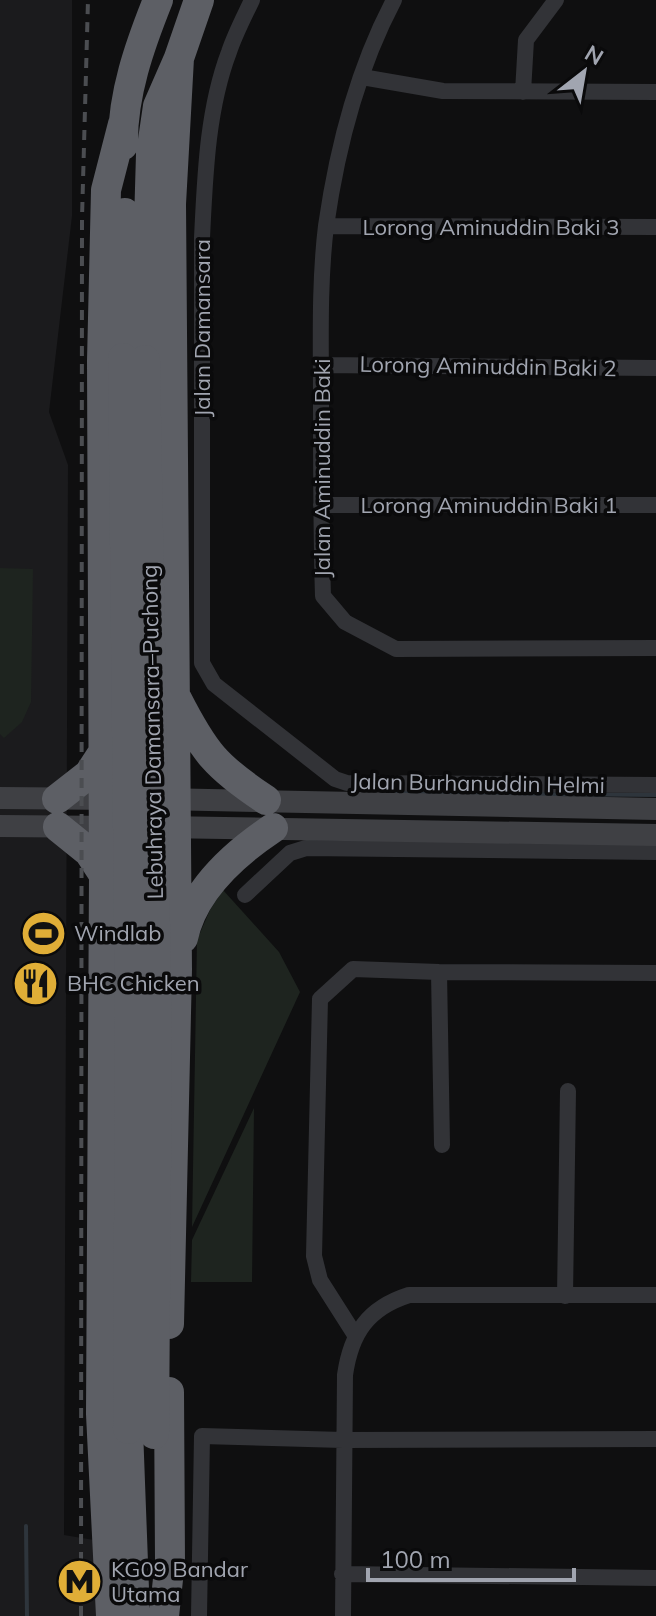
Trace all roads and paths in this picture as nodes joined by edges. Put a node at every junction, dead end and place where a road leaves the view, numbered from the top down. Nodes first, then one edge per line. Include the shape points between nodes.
1 (158, 0) edge
2 (199, 0) edge
3 (252, 0) edge
4 (394, 0) edge
5 (556, 0) edge
6 (179, 58) junction
7 (362, 77) junction
8 (523, 92) junction
9 (656, 92) edge
10 (123, 124) junction
11 (326, 226) junction
12 (656, 227) edge
13 (134, 359) junction
14 (321, 365) junction
15 (656, 368) edge
16 (321, 505) junction
17 (656, 505) edge
18 (656, 648) edge
19 (202, 663) joint
20 (176, 697) junction
21 (174, 743) junction
22 (104, 747) junction
23 (656, 785) edge
24 (0, 798) edge
25 (656, 809) edge
26 (58, 813) junction
27 (104, 813) junction
28 (175, 813) junction
29 (270, 814) junction
30 (0, 826) edge
31 (656, 835) edge
32 (656, 852) edge
33 (176, 874) junction
34 (104, 875) junction
35 (245, 895) dead end
36 (177, 969) junction
37 (439, 972) junction
38 (656, 973) edge
39 (102, 980) junction
40 (568, 1091) dead end
41 (442, 1145) dead end
42 (656, 1295) edge
43 (565, 1296) junction
44 (355, 1335) junction
45 (141, 1432) junction
46 (656, 1439) edge
47 (343, 1440) junction
48 (342, 1574) junction
49 (656, 1578) edge
50 (111, 1616) edge
51 (135, 1616) edge
52 (162, 1616) edge
53 (199, 1616) edge
54 (343, 1616) edge

1 - 10 highway, Lebuhraya Damansara–Puchong via 140,47
2 - 6 highway, Lebuhraya Damansara–Puchong
3 - 19 street, Jalan Damansara via 228,53 205,175
4 - 7 street, Jalan Aminuddin Baki
5 - 8 street via 526,40
6 - 13 highway, Lebuhraya Damansara–Puchong via 158,106
6 - 20 highway via 171,204
7 - 8 street via 443,91
7 - 11 street, Jalan Aminuddin Baki
8 - 9 street
10 - 13 highway, Lebuhraya Damansara–Puchong via 126,281
10 - 22 highway via 106,190 105,221
11 - 12 street, Lorong Aminuddin Baki 3
11 - 14 street, Jalan Aminuddin Baki
13 - 45 highway, Lebuhraya Damansara–Puchong, bridge via 130,1016
14 - 15 street, Lorong Aminuddin Baki 2
14 - 16 street, Jalan Aminuddin Baki
16 - 17 street, Lorong Aminuddin Baki 1
16 - 18 street, Jalan Aminuddin Baki via 323,596 345,622 396,649
19 - 23 street, Jalan Burhanuddin Helmi via 214,684 347,783
20 - 21 highway
20 - 29 highway via 212,759
21 - 22 highway via 168,760 144,768
21 - 28 highway
22 - 26 highway
22 - 27 highway
24 - 26 main road
25 - 29 main road, Jalan Burhanuddin Helmi
26 - 27 main road, Jalan Burhanuddin Helmi
26 - 30 main road
26 - 34 highway
27 - 28 main road, Jalan Burhanuddin Helmi
27 - 34 highway
28 - 29 main road, Jalan Burhanuddin Helmi
28 - 33 highway
29 - 31 main road, Jalan Burhanuddin Helmi
29 - 36 highway via 205,890 187,920
32 - 35 street via 306,848 290,853
33 - 36 highway
33 - 39 highway via 162,858 146,856 120,862 112,870 108,969
34 - 39 highway
36 - 52 highway via 168,1358 170,1561
37 - 38 street
37 - 41 street
37 - 44 street via 353,969 320,999 314,1256 320,1280
39 - 50 highway via 101,1414
40 - 43 street
42 - 43 street
43 - 44 street via 409,1295 388,1302
44 - 47 street via 345,1375
45 - 51 highway, Lebuhraya Damansara–Puchong
45 - 52 highway, Lebuhraya Damansara–Puchong
46 - 47 street
47 - 48 street
47 - 53 street via 202,1436
48 - 49 street
48 - 54 street

